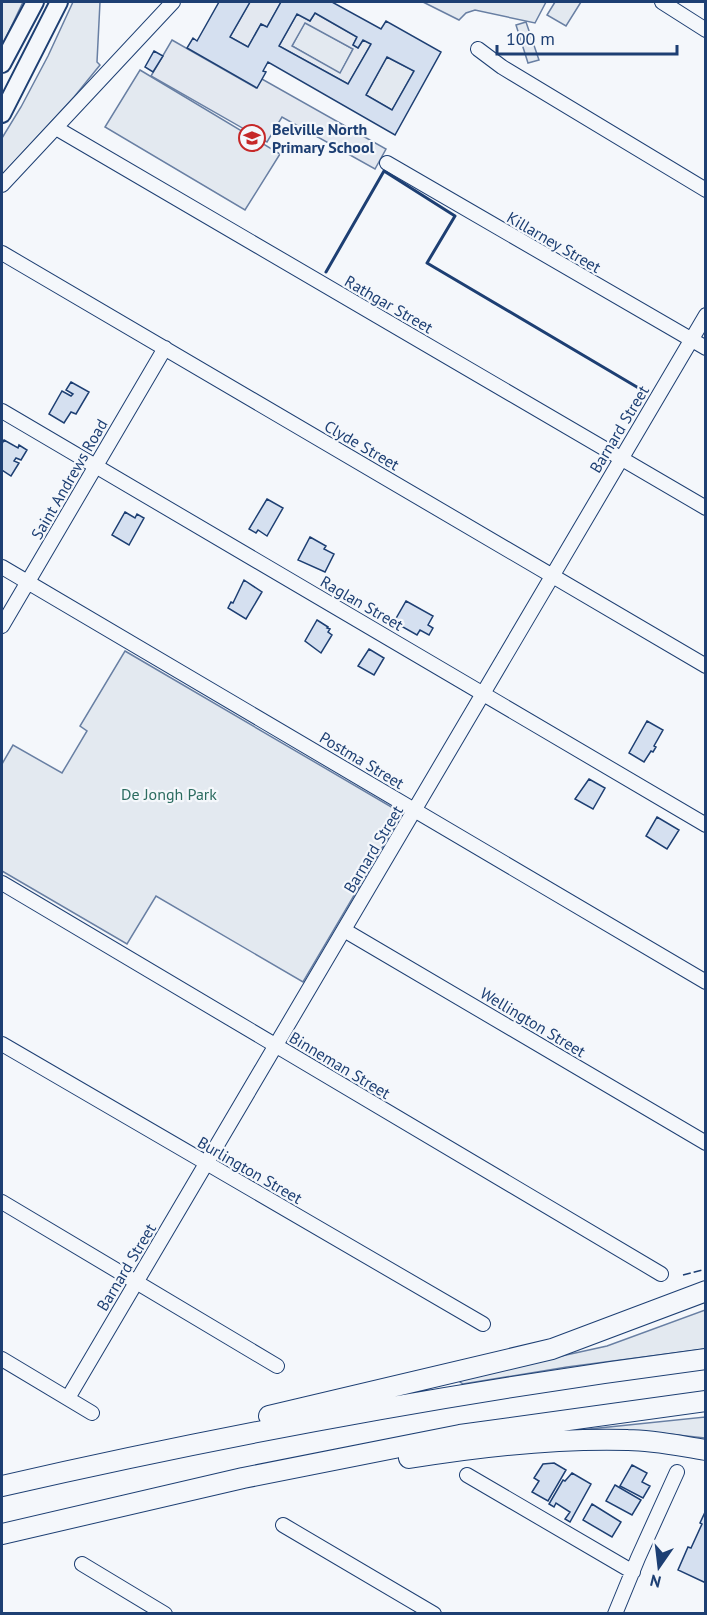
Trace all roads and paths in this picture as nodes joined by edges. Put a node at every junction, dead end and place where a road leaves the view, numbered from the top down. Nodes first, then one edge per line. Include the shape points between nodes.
1 (35, 2) edge
2 (59, 2) edge
3 (173, 2) edge
4 (662, 2) edge
5 (705, 30) edge
6 (478, 50) dead end
7 (2, 64) edge
8 (2, 114) edge
9 (56, 128) junction
10 (387, 163) dead end
11 (2, 185) edge
12 (705, 190) edge
13 (2, 252) edge
14 (705, 315) edge
15 (691, 340) junction
16 (165, 348) junction
17 (705, 348) edge
18 (2, 411) edge
19 (621, 459) junction
20 (95, 466) junction
21 (705, 508) edge
22 (2, 567) edge
23 (552, 575) junction
24 (27, 582) junction
25 (2, 626) edge
26 (705, 666) edge
27 (482, 694) junction
28 (415, 811) junction
29 (705, 825) edge
30 (2, 883) edge
31 (344, 930) junction
32 (705, 982) edge
33 (2, 1044) edge
34 (276, 1046) junction
35 (705, 1143) edge
36 (206, 1164) junction
37 (2, 1202) edge
38 (661, 1274) dead end
39 (136, 1281) junction
40 (705, 1291) edge
41 (483, 1324) dead end
42 (2, 1359) edge
43 (705, 1359) edge
44 (277, 1365) dead end
45 (68, 1398) junction
46 (705, 1401) edge
47 (92, 1413) dead end
48 (705, 1450) edge
49 (96, 1465) junction
50 (677, 1472) dead end
51 (466, 1475) dead end
52 (243, 1478) junction
53 (2, 1486) edge
54 (283, 1525) dead end
55 (2, 1534) edge
56 (82, 1564) dead end
57 (633, 1572) junction
58 (165, 1614) edge
59 (434, 1614) edge
60 (615, 1614) edge

1 - 7 main road
2 - 8 main road
3 - 9 street
4 - 5 street
6 - 12 street
9 - 11 street
9 - 19 street, Rathgar Street
10 - 15 street, Killarney Street
13 - 16 street, Clyde Street
14 - 15 street, Barnard Street
15 - 17 street, Killarney Street
15 - 19 street, Barnard Street
16 - 20 street, Saint Andrews Road
16 - 23 street, Clyde Street
18 - 20 street, Raglan Street
19 - 21 street, Rathgar Street
19 - 23 street, Barnard Street
20 - 24 street, Saint Andrews Road
20 - 27 street, Raglan Street
22 - 24 street, Postma Street
23 - 26 street, Clyde Street
23 - 27 street, Barnard Street
24 - 25 street, Saint Andrews Road
24 - 28 street, Postma Street
27 - 28 street, Barnard Street
27 - 29 street, Raglan Street
28 - 31 street, Barnard Street
28 - 32 street, Postma Street
30 - 34 street, Binneman Street
31 - 34 street, Barnard Street
31 - 35 street, Wellington Street
33 - 36 street, Burlington Street
34 - 36 street, Barnard Street
34 - 38 street, Binneman Street
36 - 39 street, Barnard Street
36 - 41 street, Burlington Street
37 - 39 street
39 - 44 street
39 - 45 street, Barnard Street
40 - 49 highway via 552,1349 322,1403
42 - 45 street
43 - 49 highway via 438,1398
45 - 47 street
46 - 52 highway via 460,1435
48 - 52 highway via 631,1440 574,1440 478,1447 324,1472
49 - 53 highway
50 - 57 street
51 - 57 street
52 - 55 highway
54 - 59 street
56 - 58 street
57 - 60 street

